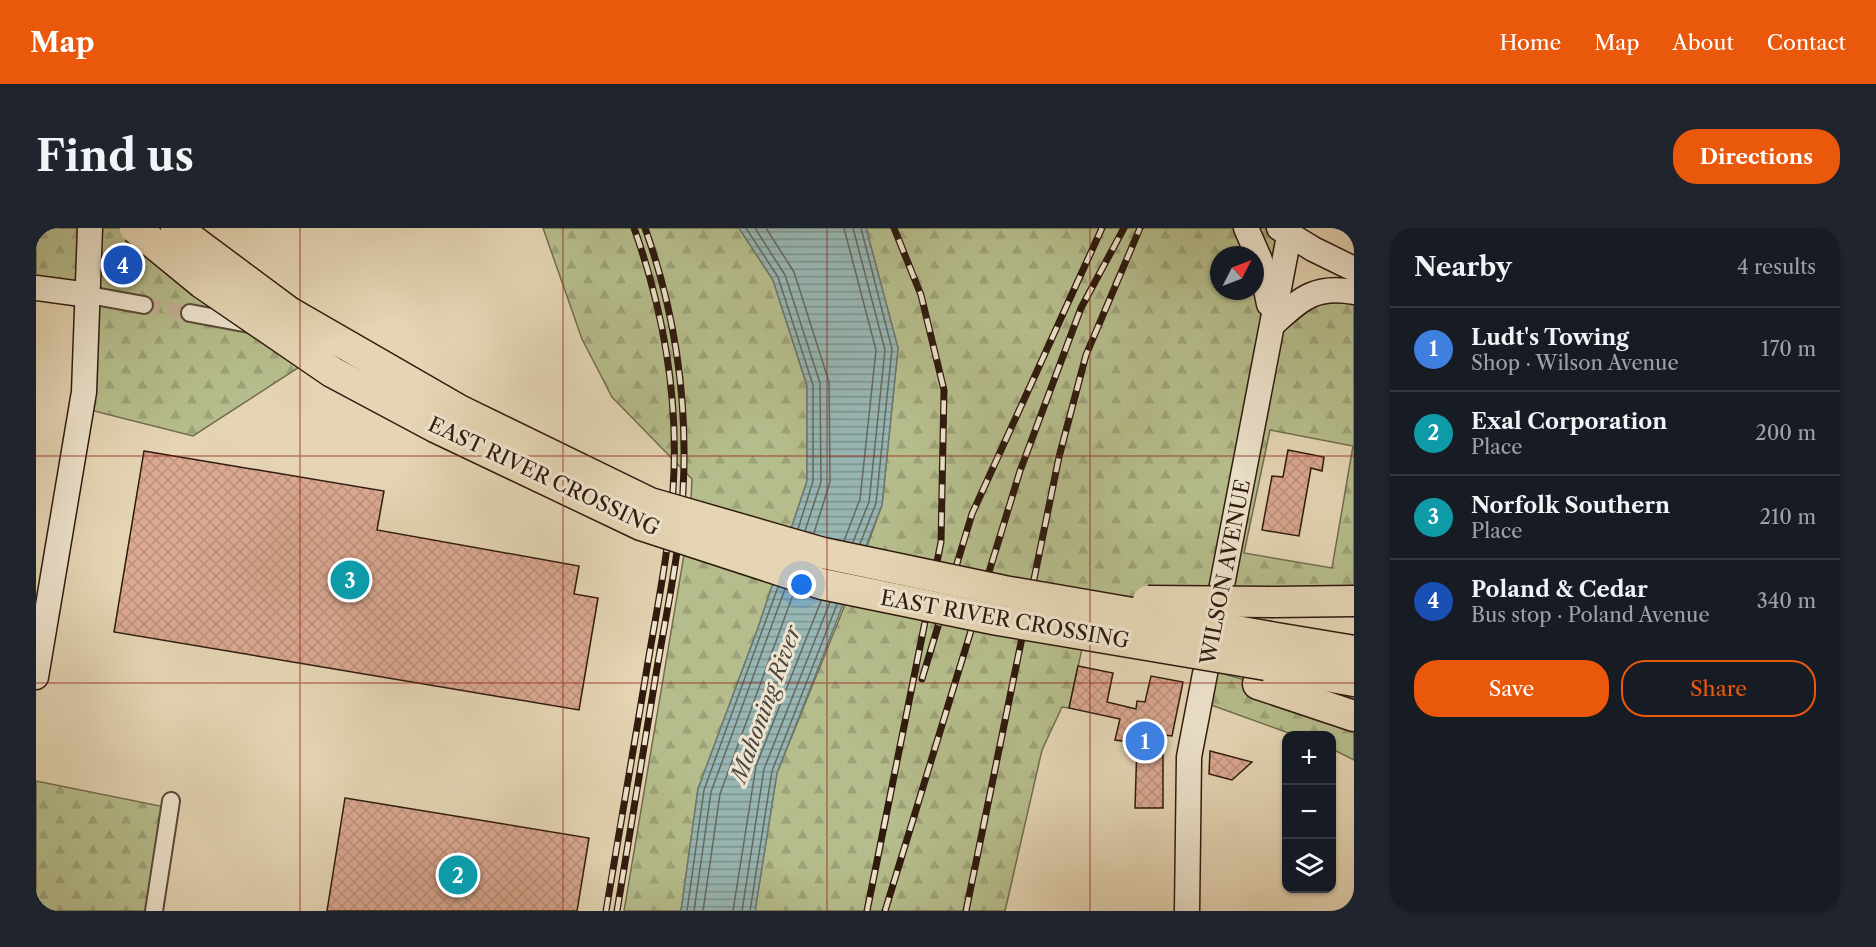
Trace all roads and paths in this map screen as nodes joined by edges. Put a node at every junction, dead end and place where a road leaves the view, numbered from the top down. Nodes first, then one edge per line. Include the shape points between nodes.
1 (90, 228) edge
2 (135, 228) edge
3 (176, 228) edge
4 (1246, 228) edge
5 (1284, 232) edge
6 (1354, 269) edge
7 (36, 288) edge
8 (1354, 292) edge
9 (89, 295) junction
10 (144, 305) tunnel mouth
11 (190, 312) tunnel mouth
12 (1273, 324) junction
13 (318, 355) dead end
14 (1052, 600) junction
15 (1354, 601) edge
16 (1354, 651) edge
17 (1265, 662) junction
18 (36, 677) edge
19 (1354, 681) edge
20 (1354, 716) edge
21 (171, 801) dead end
22 (154, 911) edge
23 (1187, 911) edge

1 - 9 main road
2 - 17 highway, EAST RIVER CROSSING, bridge via 202,283 332,372 435,427 640,525 822,584 998,620
3 - 14 highway, EAST RIVER CROSSING, bridge via 289,312 459,410 650,503 823,553
4 - 12 main road via 1260,260
5 - 6 main road
5 - 12 main road, WILSON AVENUE
7 - 9 main road
8 - 12 main road via 1312,293
9 - 10 street
9 - 18 main road via 79,438
11 - 13 street via 264,328
12 - 23 main road, WILSON AVENUE via 1189,758
14 - 15 highway, bridge
14 - 17 highway, EAST RIVER CROSSING, bridge
16 - 17 highway, EAST RIVER CROSSING
17 - 19 highway, EAST RIVER CROSSING
17 - 20 highway
21 - 22 street

